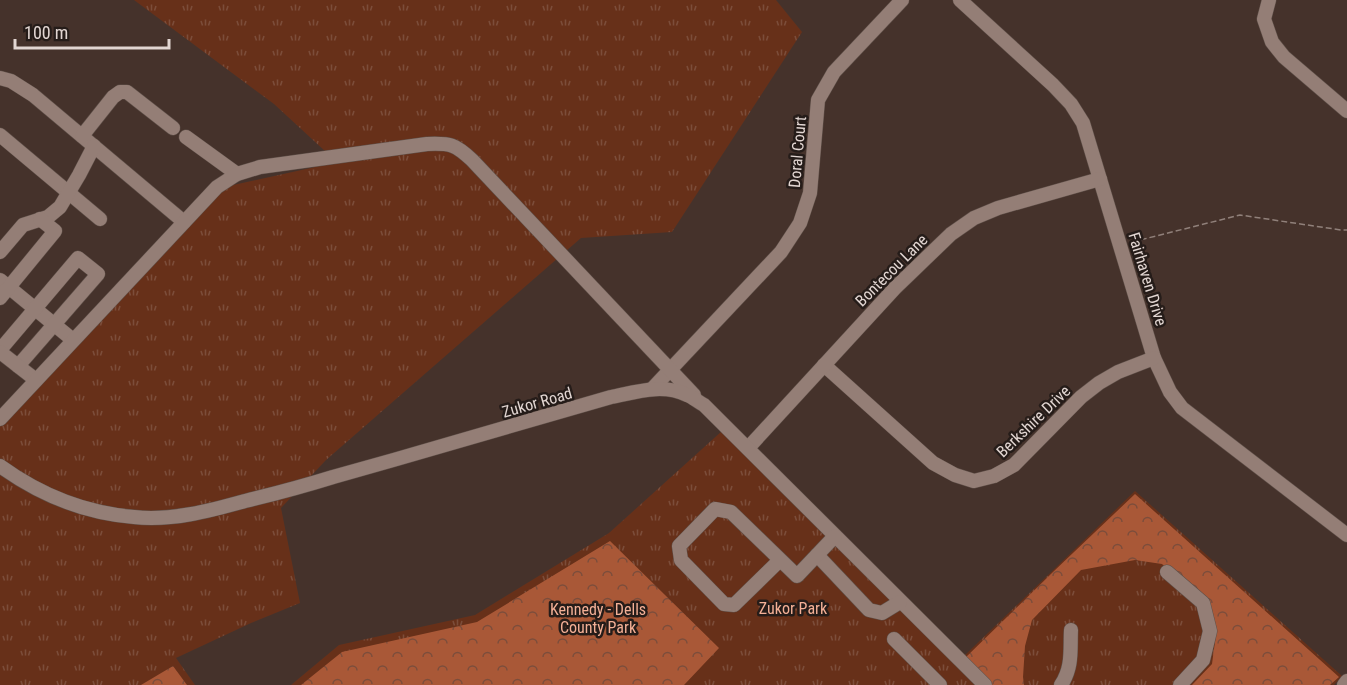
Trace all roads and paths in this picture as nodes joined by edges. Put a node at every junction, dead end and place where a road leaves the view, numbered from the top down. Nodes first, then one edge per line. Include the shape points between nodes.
1 (902, 0) edge
2 (960, 0) edge
3 (1269, 0) edge
4 (0, 78) edge
5 (1347, 111) edge
6 (173, 128) dead end
7 (0, 135) edge
8 (82, 136) junction
9 (186, 136) dead end
10 (94, 146) junction
11 (237, 174) junction
12 (1100, 179) junction
13 (69, 193) junction
14 (40, 219) junction
15 (100, 219) dead end
16 (184, 222) junction
17 (1347, 230) edge
18 (5, 237) edge
19 (1120, 245) junction
20 (0, 252) edge
21 (3, 288) edge
22 (35, 309) junction
23 (54, 325) junction
24 (73, 340) junction
25 (0, 351) edge
26 (1154, 358) junction
27 (824, 365) junction
28 (18, 366) junction
29 (670, 371) junction
30 (36, 380) junction
31 (653, 388) junction
32 (704, 405) junction
33 (0, 419) edge
34 (748, 448) junction
35 (0, 466) edge
36 (1347, 535) edge
37 (835, 536) junction
38 (817, 555) junction
39 (780, 560) junction
40 (1167, 572) dead end
41 (900, 602) junction
42 (1071, 630) dead end
43 (894, 639) dead end
44 (1347, 681) edge
45 (940, 685) edge
46 (985, 685) edge
47 (1061, 685) edge
48 (1179, 685) edge
49 (1344, 685) edge

1 - 29 street, Doral Court via 834,72 818,100 810,193 800,223 781,252
2 - 12 street, Fairhaven Drive via 1071,104 1083,123
3 - 5 street via 1264,20 1272,42
4 - 8 street via 33,95
6 - 8 street via 127,93 120,92
7 - 13 street
8 - 10 street
9 - 11 street
10 - 13 street
10 - 16 street
11 - 16 street via 217,187
11 - 29 street via 260,167 427,144 446,143 460,149
12 - 19 street, Fairhaven Drive
12 - 27 street, Bontecou Lane via 974,218 951,234 895,288
13 - 14 street via 60,207
13 - 15 street
14 - 18 street
14 - 21 street via 55,231
16 - 24 street
17 - 19 path via 1240,215
18 - 20 street
19 - 26 street, Fairhaven Drive
21 - 22 street
22 - 23 street
22 - 23 street via 78,258 98,274
22 - 25 street
23 - 24 street
23 - 28 street
24 - 30 street
25 - 28 street
26 - 27 street, Berkshire Drive via 1099,383 1014,465 974,481 933,463
26 - 36 street, Fairhaven Drive via 1182,408
27 - 34 street, Bontecou Lane
28 - 30 street
29 - 31 street, Doral Court
29 - 32 street
30 - 33 street
31 - 32 street, Zukor Road via 687,394
31 - 35 street, Zukor Road via 282,492 170,517 135,517 69,504
32 - 34 street, Zukor Road
34 - 37 street, Zukor Road
37 - 38 street
37 - 41 street, Zukor Road
38 - 39 street via 797,576
38 - 41 street via 869,610 882,613
39 - 39 street via 731,512 715,509 679,546 681,560 724,604 734,605
40 - 48 street via 1203,603 1210,631 1203,660
41 - 46 street, Zukor Road
42 - 47 street via 1070,668
43 - 45 street
44 - 49 street

